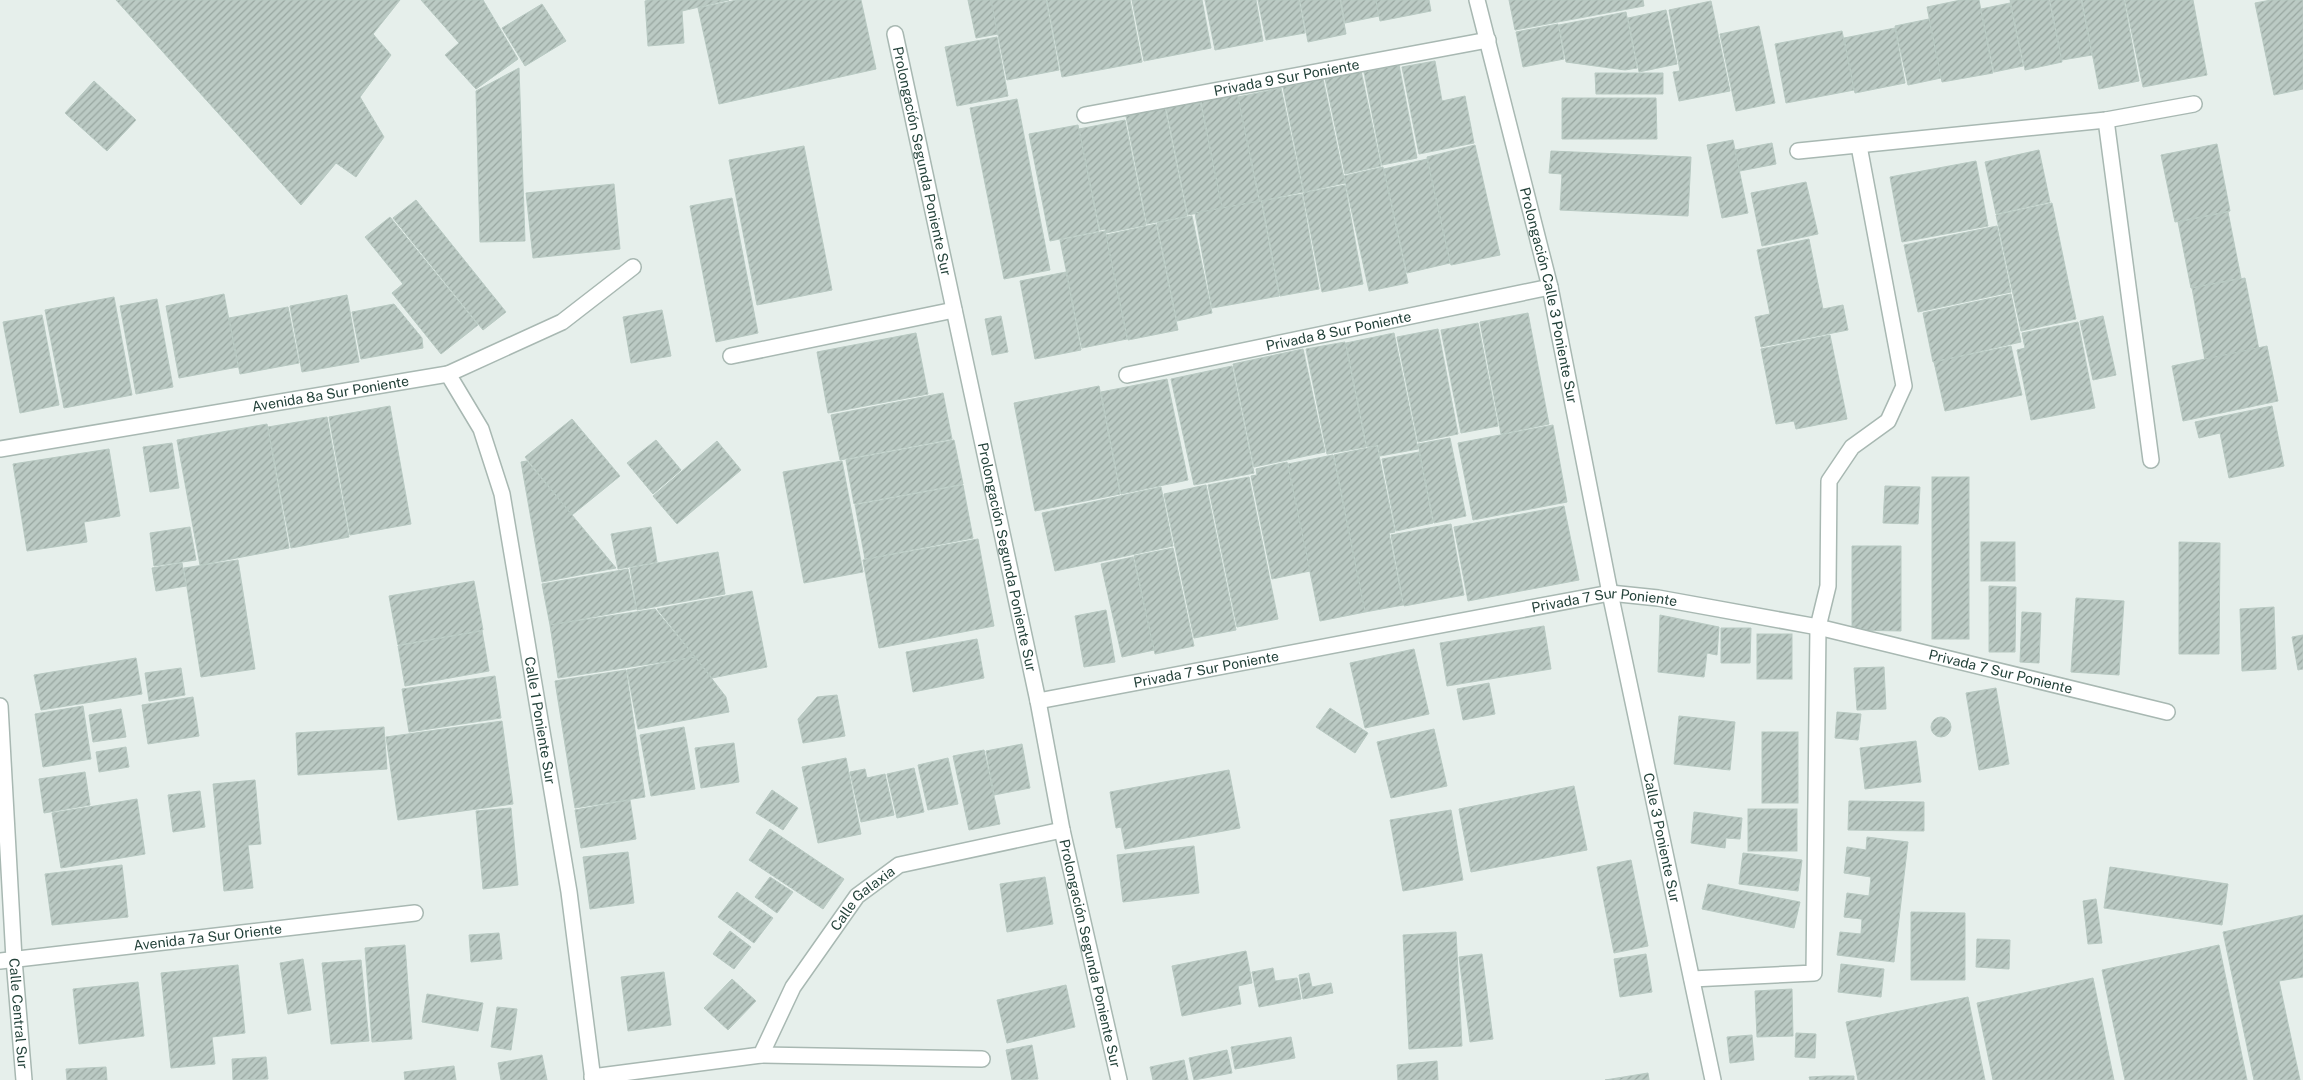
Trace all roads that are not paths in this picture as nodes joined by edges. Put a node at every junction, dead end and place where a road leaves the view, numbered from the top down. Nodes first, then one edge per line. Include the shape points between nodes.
1 (1477, 0) edge
2 (895, 34) dead end
3 (1488, 40) junction
4 (2194, 104) dead end
5 (1085, 115) dead end
6 (2106, 120) junction
7 (1859, 146) junction
8 (1798, 151) dead end
9 (633, 267) dead end
10 (1550, 287) junction
11 (954, 310) junction
12 (730, 356) dead end
13 (448, 374) junction
14 (1127, 375) dead end
15 (0, 449) edge
16 (2151, 460) dead end
17 (1610, 593) junction
18 (1818, 627) junction
19 (1038, 701) junction
20 (0, 706) edge
21 (2167, 712) dead end
22 (1062, 830) junction
23 (415, 913) dead end
24 (7, 960) edge
25 (1692, 979) junction
26 (762, 1055) junction
27 (982, 1059) dead end
28 (592, 1078) edge
29 (24, 1080) edge
30 (1119, 1080) edge
31 (1713, 1080) edge

1 - 3 street, Prolongación Calle 3 Poniente Sur
2 - 11 street, Prolongación Segunda Poniente Sur
3 - 5 street, Privada 9 Sur Poniente
3 - 10 street, Prolongación Calle 3 Poniente Sur
4 - 6 street
6 - 7 street
6 - 16 street
7 - 8 street
7 - 18 street via 1904,386 1888,420 1852,446 1829,481 1828,586
9 - 13 street, Avenida 8a Sur Poniente via 562,322
10 - 14 street, Privada 8 Sur Poniente
10 - 17 street, Prolongación Calle 3 Poniente Sur
11 - 12 street
11 - 19 street, Prolongación Segunda Poniente Sur
13 - 15 street, Avenida 8a Sur Poniente
13 - 28 street, Calle 1 Poniente Sur via 481,429 502,494 569,892
17 - 18 street, Privada 7 Sur Poniente via 1658,598
17 - 19 street, Privada 7 Sur Poniente
17 - 25 street, Calle 3 Poniente Sur
18 - 21 street, Privada 7 Sur Poniente
18 - 25 street via 1814,973
19 - 22 street, Prolongación Segunda Poniente Sur
20 - 24 street, Calle Central Sur
22 - 26 street, Calle Galaxia via 899,865 857,896 794,987
22 - 30 street, Prolongación Segunda Poniente Sur
23 - 24 street, Avenida 7a Sur Oriente
24 - 29 street, Calle Central Sur
25 - 31 street, Calle 3 Poniente Sur
26 - 27 street
26 - 28 street

